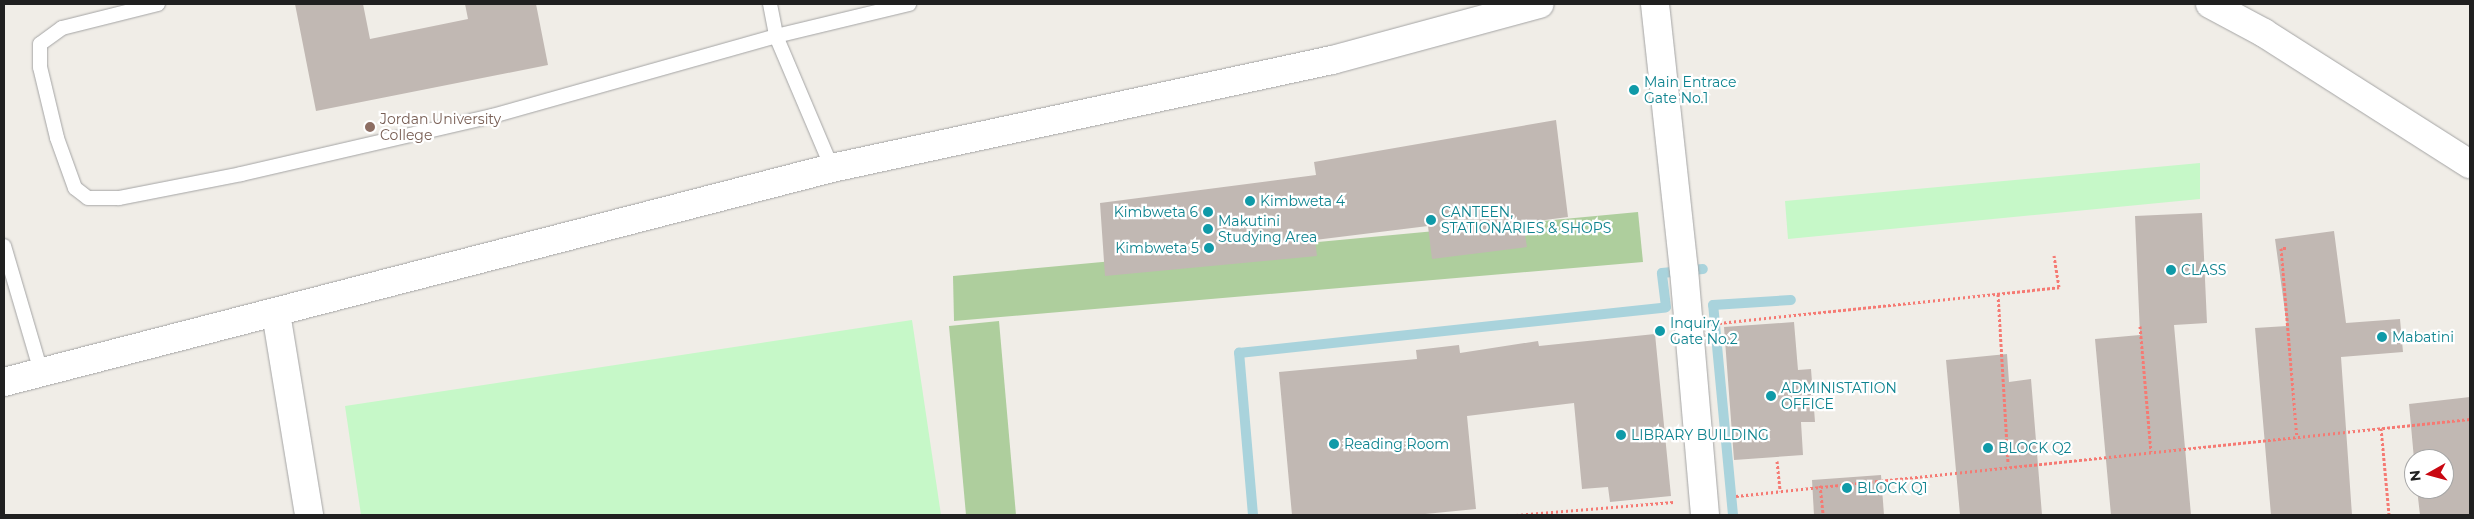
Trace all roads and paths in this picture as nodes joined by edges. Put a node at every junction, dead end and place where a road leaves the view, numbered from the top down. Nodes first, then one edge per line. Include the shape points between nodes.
1 (158, 4) edge
2 (770, 4) edge
3 (909, 4) edge
4 (1540, 4) edge
5 (1656, 4) edge
6 (2210, 4) edge
7 (776, 36) junction
8 (2470, 164) edge
9 (832, 168) junction
10 (4, 246) edge
11 (2286, 248) dead end
12 (2054, 255) dead end
13 (1998, 294) junction
14 (276, 313) junction
15 (1688, 326) junction
16 (2140, 326) dead end
17 (42, 375) junction
18 (4, 382) edge
19 (2470, 419) edge
20 (2381, 428) junction
21 (2297, 437) junction
22 (2151, 452) junction
23 (1777, 461) dead end
24 (2008, 464) dead end
25 (1820, 485) junction
26 (1780, 491) junction
27 (1705, 507) edge
28 (309, 515) edge
29 (1516, 515) edge
30 (1823, 515) edge
31 (2389, 515) edge

1 - 7 lane via 62,28 40,44 40,67 57,138 74,188 88,198 120,198 241,174 492,116
2 - 7 lane
3 - 7 lane
4 - 9 street via 1332,60
5 - 15 street
6 - 8 street via 2264,33
7 - 9 lane
9 - 14 street
10 - 17 lane
11 - 21 path via 2281,248 2287,289
12 - 13 path via 2059,287
13 - 15 path
13 - 24 path
14 - 17 street
14 - 28 street
15 - 27 street
16 - 22 path
17 - 18 street
19 - 20 path
20 - 21 path
20 - 31 path
21 - 22 path
22 - 25 path
23 - 26 path
25 - 26 path
25 - 30 path
26 - 27 path
27 - 29 path

